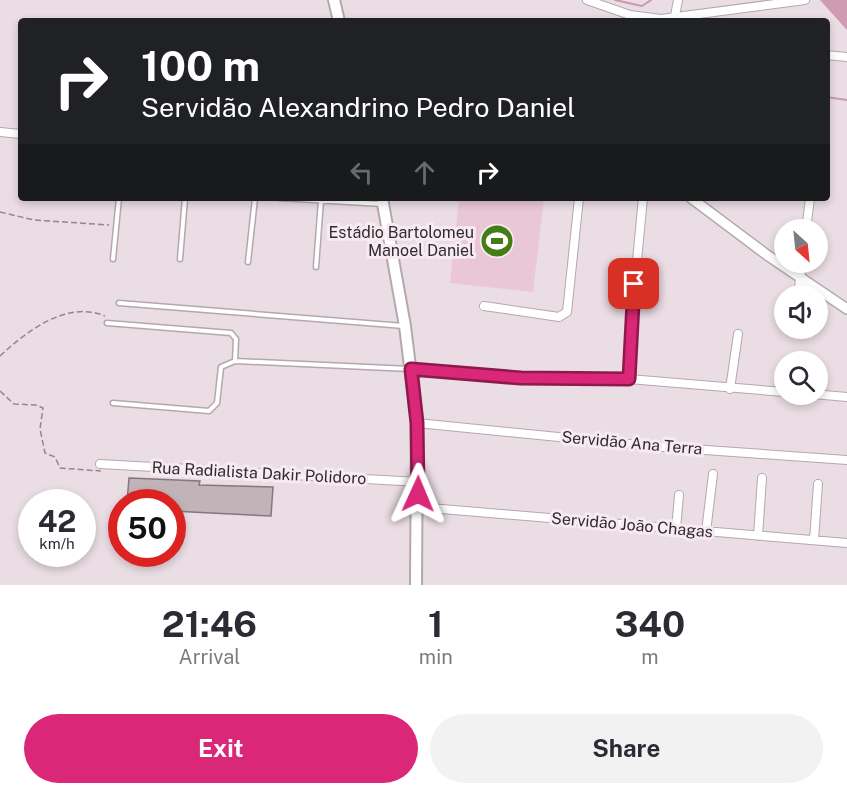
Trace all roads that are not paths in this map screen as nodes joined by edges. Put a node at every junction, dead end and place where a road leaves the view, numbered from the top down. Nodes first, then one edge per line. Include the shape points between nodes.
1 (334, 0) edge
2 (587, 0) edge
3 (678, 0) edge
4 (805, 0) edge
5 (338, 18) edge
6 (645, 18) edge
7 (674, 18) edge
8 (687, 18) edge
9 (830, 56) edge
10 (847, 57) edge
11 (0, 132) edge
12 (18, 134) edge
13 (119, 201) edge
14 (185, 201) edge
15 (255, 201) edge
16 (321, 201) edge
17 (383, 201) edge
18 (579, 201) edge
19 (643, 201) edge
20 (695, 201) edge
21 (810, 201) edge
22 (807, 219) edge
23 (113, 259) dead end
24 (180, 259) dead end
25 (248, 262) dead end
26 (316, 267) dead end
27 (801, 273) edge
28 (800, 277) junction
29 (799, 285) edge
30 (118, 303) dead end
31 (484, 306) dead end
32 (847, 309) edge
33 (108, 323) road end
34 (405, 326) junction
35 (738, 333) dead end
36 (235, 361) junction
37 (411, 369) junction
38 (629, 379) junction
39 (730, 389) junction
40 (774, 391) edge
41 (828, 395) edge
42 (847, 397) edge
43 (113, 403) dead end
44 (417, 423) junction
45 (847, 460) edge
46 (100, 464) road end
47 (713, 474) dead end
48 (762, 478) dead end
49 (419, 482) junction
50 (818, 484) dead end
51 (679, 495) dead end
52 (418, 507) junction
53 (675, 529) junction
54 (706, 532) junction
55 (758, 536) junction
56 (814, 540) junction
57 (847, 543) edge
58 (416, 585) edge

1 - 5 main road
2 - 6 street
3 - 7 street
4 - 8 street
9 - 10 street
11 - 12 street
13 - 23 lane
14 - 24 lane
15 - 25 lane
16 - 26 lane
17 - 34 main road
18 - 31 street via 567,312 559,317
19 - 38 street
20 - 28 street
21 - 22 street
27 - 28 street
28 - 29 street
28 - 32 street
30 - 34 lane
33 - 36 lane via 231,333 236,339
34 - 37 main road
35 - 39 street
36 - 37 lane
36 - 43 lane via 221,367 217,403 209,411
37 - 38 street via 521,378
37 - 44 main road
38 - 39 street
39 - 40 street
41 - 42 street
44 - 45 street, Servidão Ana Terra via 649,446
44 - 49 main road
46 - 49 street, Rua Radialista Dakir Polidoro
47 - 54 street
48 - 55 street
49 - 52 main road
50 - 56 street
51 - 53 street
52 - 53 street, Servidão João Chagas
52 - 58 main road
53 - 54 street, Servidão João Chagas
54 - 55 street, Servidão João Chagas
55 - 56 street, Servidão João Chagas
56 - 57 street, Servidão João Chagas

